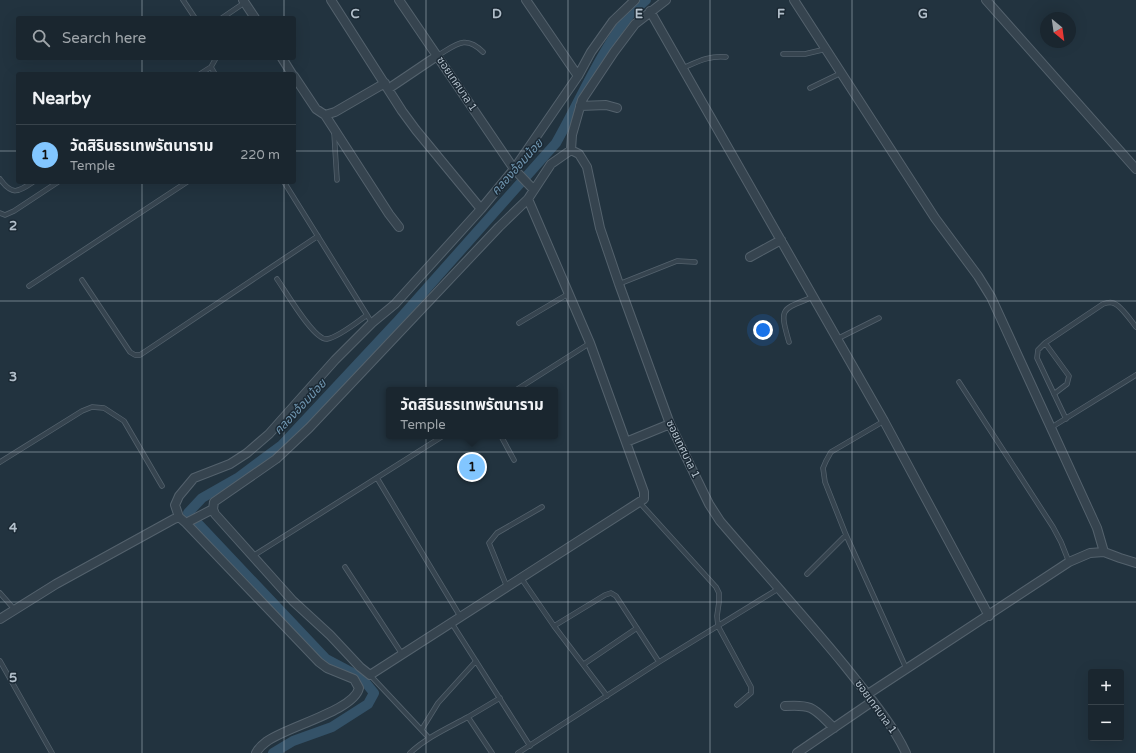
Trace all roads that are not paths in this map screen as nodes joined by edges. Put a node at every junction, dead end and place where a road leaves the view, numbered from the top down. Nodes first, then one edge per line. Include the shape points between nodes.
1 (183, 0) edge
2 (331, 0) edge
3 (399, 0) edge
4 (526, 0) edge
5 (635, 0) edge
6 (666, 0) edge
7 (794, 0) edge
8 (986, 0) edge
9 (243, 1) edge
10 (650, 11) junction
11 (194, 16) edge
12 (224, 16) edge
13 (254, 16) edge
14 (826, 49) junction
15 (483, 52) dead end
16 (783, 54) dead end
17 (437, 56) junction
18 (726, 57) dead end
19 (215, 60) edge
20 (283, 60) edge
21 (211, 67) junction
22 (683, 68) junction
23 (203, 72) edge
24 (214, 72) edge
25 (291, 72) edge
26 (842, 73) junction
27 (578, 76) junction
28 (296, 79) edge
29 (386, 86) junction
30 (810, 88) dead end
31 (580, 106) junction
32 (617, 108) dead end
33 (325, 115) junction
34 (334, 130) junction
35 (571, 150) junction
36 (1136, 169) edge
37 (516, 171) junction
38 (0, 179) edge
39 (337, 180) dead end
40 (30, 184) edge
41 (55, 184) edge
42 (184, 184) edge
43 (285, 184) edge
44 (534, 190) junction
45 (528, 199) junction
46 (481, 209) junction
47 (0, 213) edge
48 (399, 227) dead end
49 (318, 236) junction
50 (781, 240) junction
51 (750, 257) dead end
52 (695, 262) dead end
53 (277, 279) dead end
54 (82, 280) dead end
55 (619, 284) junction
56 (29, 286) dead end
57 (569, 294) junction
58 (814, 296) junction
59 (367, 315) junction
60 (879, 318) dead end
61 (372, 323) junction
62 (519, 323) dead end
63 (1136, 328) edge
64 (837, 339) junction
65 (789, 342) dead end
66 (590, 343) junction
67 (1045, 343) junction
68 (1136, 376) edge
69 (959, 382) dead end
70 (521, 387) edge
71 (1054, 394) junction
72 (1066, 419) junction
73 (884, 421) junction
74 (670, 424) junction
75 (1052, 427) junction
76 (438, 439) edge
77 (503, 439) edge
78 (626, 442) junction
79 (514, 460) dead end
80 (0, 462) edge
81 (377, 478) junction
82 (162, 486) dead end
83 (640, 503) junction
84 (542, 507) dead end
85 (213, 509) junction
86 (178, 515) junction
87 (188, 521) junction
88 (846, 535) junction
89 (1104, 552) junction
90 (253, 556) junction
91 (1069, 562) junction
92 (1136, 563) edge
93 (345, 567) dead end
94 (807, 574) dead end
95 (521, 578) junction
96 (507, 587) junction
97 (778, 589) junction
98 (0, 593) edge
99 (14, 608) junction
100 (460, 616) junction
101 (989, 616) junction
102 (0, 619) edge
103 (452, 622) junction
104 (554, 626) junction
105 (718, 626) junction
106 (637, 628) junction
107 (402, 654) junction
108 (0, 661) edge
109 (476, 661) junction
110 (659, 662) junction
111 (584, 664) junction
112 (906, 668) junction
113 (370, 675) junction
114 (868, 694) junction
115 (607, 696) junction
116 (500, 698) junction
117 (873, 701) junction
118 (737, 705) dead end
119 (785, 706) dead end
120 (468, 718) junction
121 (834, 728) junction
122 (422, 729) junction
123 (429, 738) junction
124 (530, 746) junction
125 (52, 753) edge
126 (256, 753) edge
127 (410, 753) edge
128 (492, 753) edge
129 (518, 753) edge
130 (797, 753) edge
131 (906, 753) edge

1 - 11 lane
2 - 29 street
3 - 17 street, ซอยเทศบาล 1
4 - 27 street
5 - 27 street via 613,21
6 - 10 street
7 - 14 street
8 - 36 street
9 - 12 lane
9 - 13 street
10 - 22 street
10 - 31 street via 635,24 614,52
14 - 16 lane via 805,54
14 - 26 street
15 - 17 lane via 475,44 468,42 458,44
17 - 29 street
17 - 37 street, ซอยเทศบาล 1
18 - 22 lane via 716,56
19 - 21 lane
20 - 25 street
21 - 23 lane
21 - 24 lane
22 - 50 street
26 - 30 lane
26 - 75 street via 935,218 992,297
27 - 37 street
28 - 33 street via 316,109
29 - 33 street
29 - 46 street via 416,130
31 - 32 street via 606,105
31 - 35 street via 572,135
33 - 34 street
34 - 39 lane
34 - 48 street
35 - 44 street via 552,164
35 - 55 street, ซอยเทศบาล 1 via 579,154 587,167 600,228
37 - 44 street, ซอยเทศบาล 1
37 - 46 street
38 - 40 lane via 6,188 12,191 20,190
41 - 47 lane via 14,211 6,215
42 - 56 lane
43 - 49 lane
44 - 45 street
45 - 57 street
45 - 85 street via 309,428 276,459 214,502
46 - 61 street via 395,304
49 - 54 lane via 140,355 130,352
49 - 59 lane
50 - 51 street
50 - 58 street
52 - 55 lane via 677,261
53 - 59 lane via 310,328 320,338 327,339 338,335
55 - 74 street, ซอยเทศบาล 1
57 - 62 lane
57 - 66 street
58 - 64 street
58 - 65 lane via 785,311 783,320
59 - 61 lane
60 - 64 lane
61 - 86 street via 269,434 230,464 194,478 175,504
63 - 67 lane via 1119,306 1114,302 1108,302
64 - 73 street
66 - 70 lane
66 - 78 street
67 - 71 lane via 1038,350 1037,358
67 - 71 lane via 1069,376 1067,384
68 - 72 lane
69 - 91 lane via 1053,527
71 - 72 lane
72 - 75 lane
73 - 88 lane via 831,452 823,468 824,482
73 - 101 street
74 - 78 street
74 - 97 street, ซอยเทศบาล 1 via 720,521
75 - 89 street via 1097,528
76 - 81 lane
77 - 79 lane
78 - 83 street via 644,492 644,499
80 - 82 lane via 82,411 92,407 104,408 124,421
81 - 90 lane
81 - 100 lane
83 - 95 street
83 - 105 lane via 716,587 719,594
84 - 96 lane via 497,534 489,543
85 - 87 street
85 - 90 street
86 - 87 street
86 - 99 street
87 - 126 street via 319,662 354,679 359,688 355,697 332,711 266,741
88 - 94 lane
88 - 112 lane
89 - 91 street via 1090,553
89 - 92 street
90 - 113 street via 293,601
91 - 101 street
93 - 107 lane
95 - 96 street
95 - 104 lane
96 - 100 street
97 - 105 lane
97 - 114 street, ซอยเทศบาล 1
98 - 99 lane
99 - 102 street
100 - 103 street
101 - 112 street
103 - 107 street
103 - 109 lane
104 - 106 lane via 611,593 616,596
104 - 111 lane
105 - 110 lane
105 - 118 lane via 751,687 751,692
106 - 110 lane
106 - 111 lane
107 - 113 street
108 - 125 lane
109 - 116 lane
109 - 122 lane via 438,703
110 - 115 lane
111 - 115 lane
112 - 114 street
113 - 122 lane
114 - 117 street, ซอยเทศบาล 1
115 - 124 lane
116 - 120 lane
116 - 124 lane
117 - 121 street
117 - 131 street, ซอยเทศบาล 1
119 - 121 street via 808,706
120 - 123 lane
120 - 128 lane
121 - 130 street
122 - 123 lane
123 - 127 lane
124 - 129 lane

